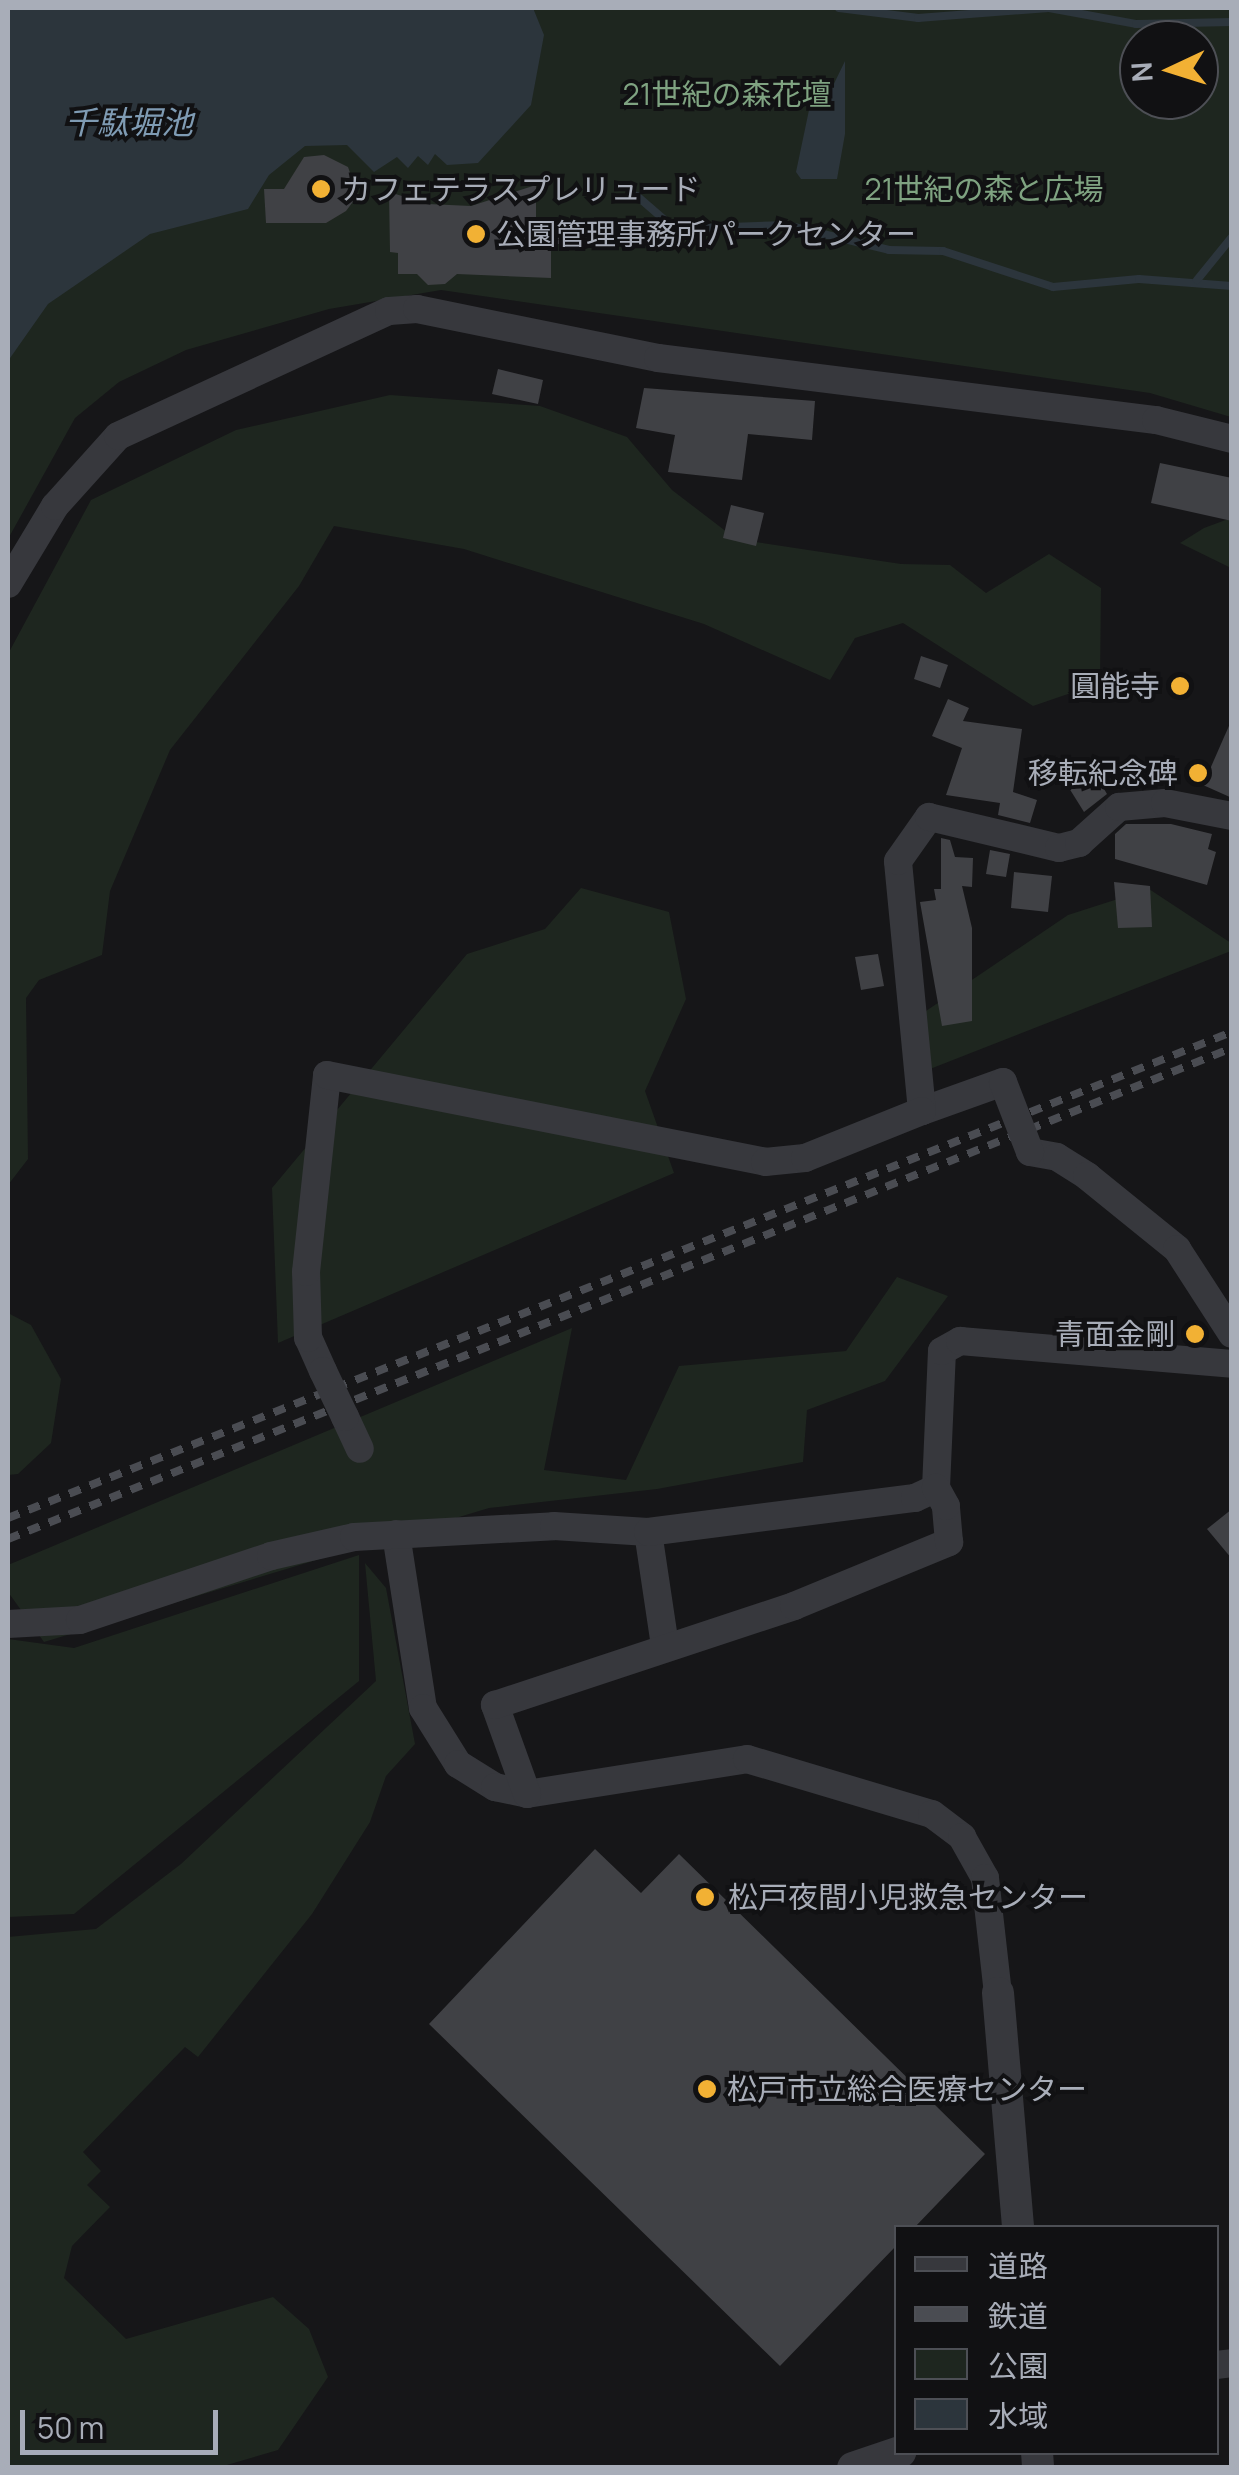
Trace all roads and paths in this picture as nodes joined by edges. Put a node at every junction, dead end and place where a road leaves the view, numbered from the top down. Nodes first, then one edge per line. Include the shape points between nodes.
1 (1232, 438) edge
2 (8, 584) edge
3 (1232, 816) edge
4 (922, 1111) junction
5 (1232, 1334) edge
6 (1232, 1364) edge
7 (360, 1449) dead end
8 (936, 1488) junction
9 (648, 1532) junction
10 (396, 1534) junction
11 (8, 1624) edge
12 (666, 1646) junction
13 (527, 1794) junction
14 (998, 1993) joint
15 (1018, 2225) edge
16 (894, 2454) edge
17 (854, 2468) edge

1 - 2 street via 1156,420 658,358 417,309 389,311 118,436 55,506
3 - 4 street via 1164,803 1119,807 1079,843 1059,848 929,817 898,861
4 - 5 street, bridge via 1003,1082 1030,1152 1057,1157 1177,1248
4 - 7 street, bridge via 805,1158 765,1162 327,1075 306,1272 308,1338
6 - 8 street via 1065,1346 948,1344 942,1351
8 - 9 street via 916,1498
8 - 12 street via 946,1506 949,1542 794,1606
9 - 10 street via 554,1526
9 - 12 street
10 - 11 street via 270,1556 80,1620
10 - 13 street via 432,1731 476,1778
12 - 13 street via 495,1705
13 - 14 street via 748,1758 932,1814 962,1837 985,1878
14 - 15 street
16 - 17 street

